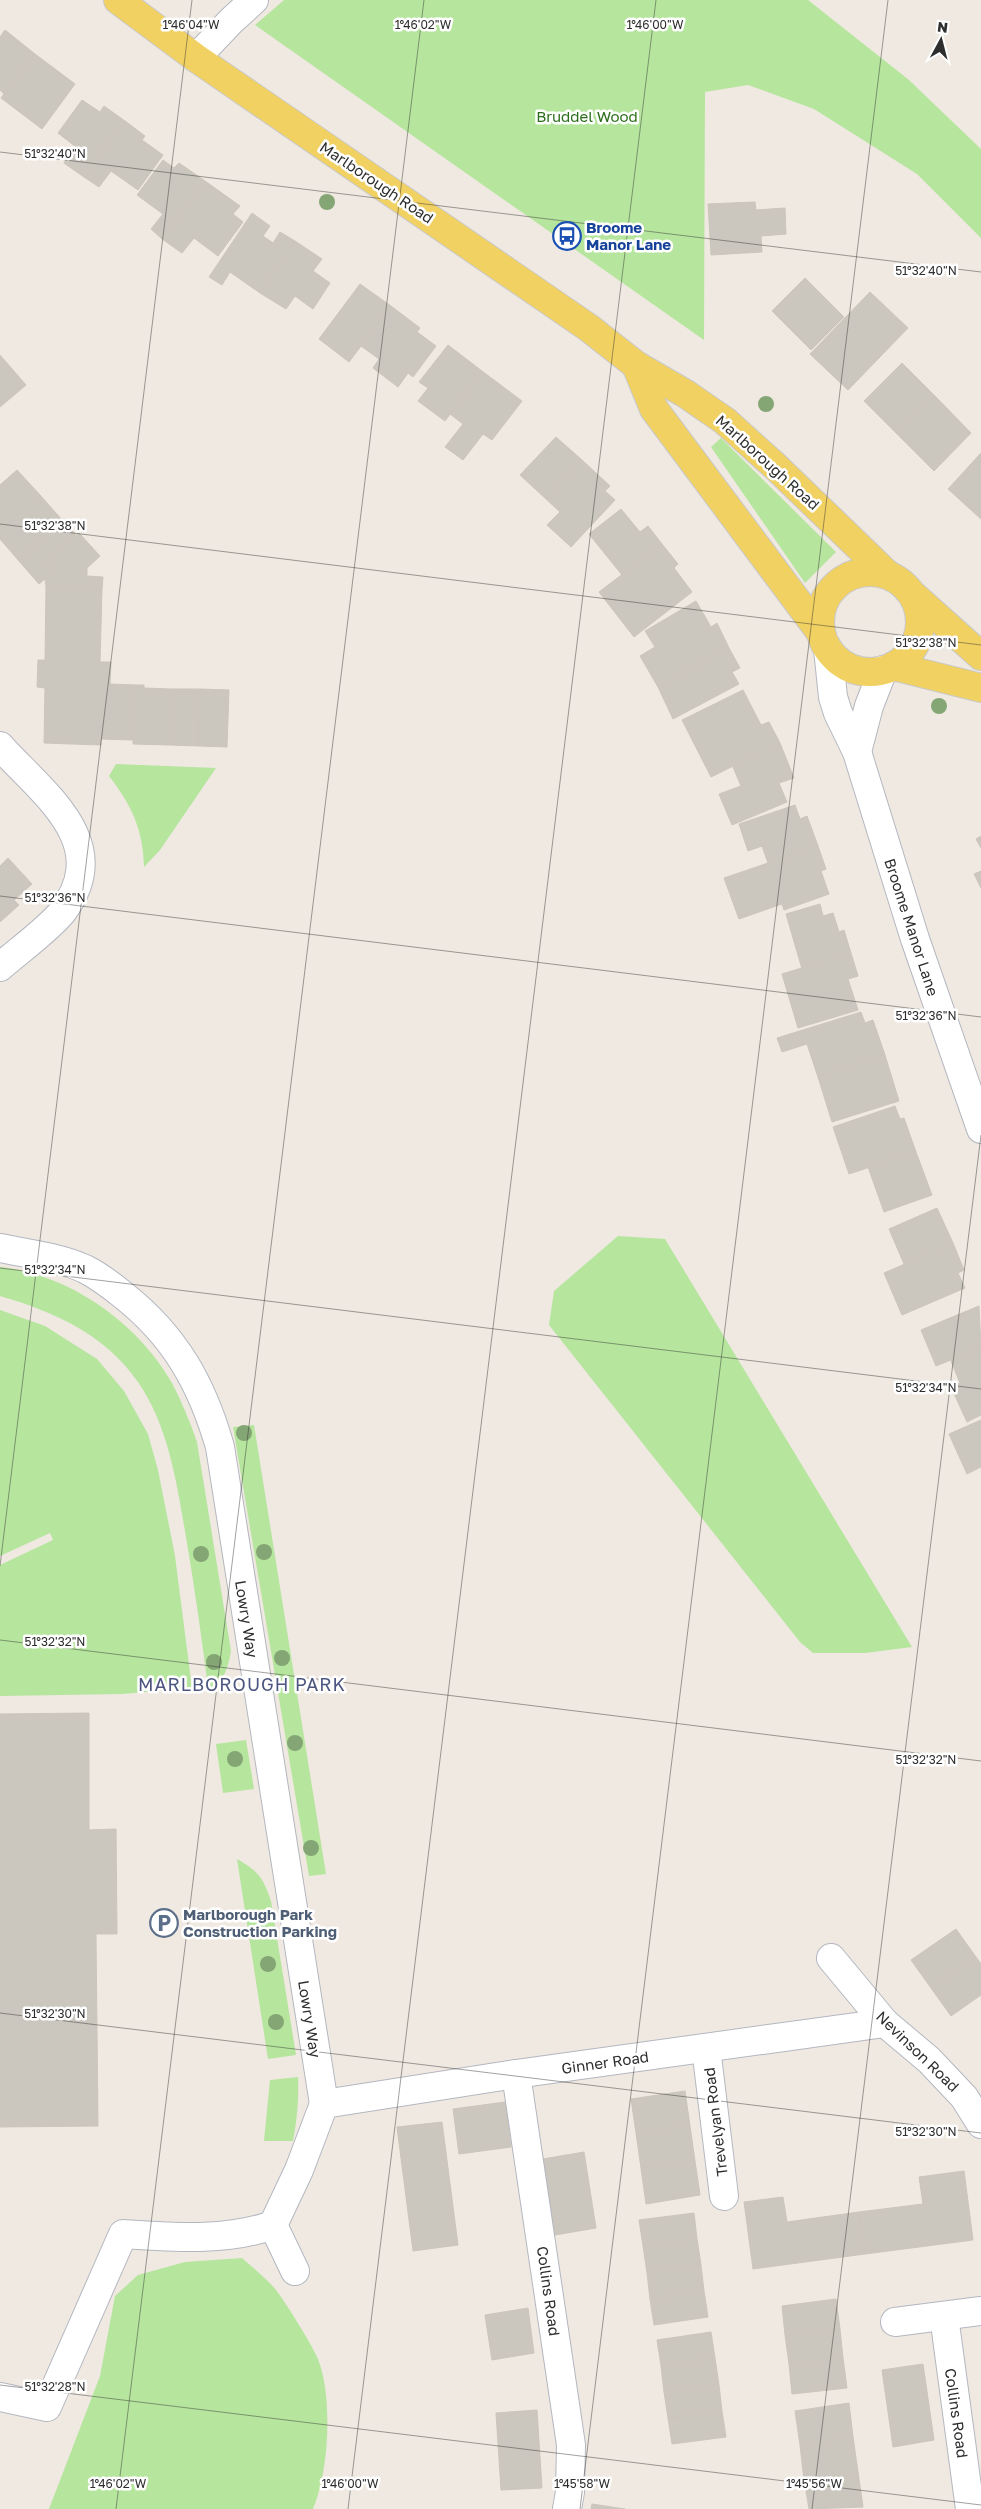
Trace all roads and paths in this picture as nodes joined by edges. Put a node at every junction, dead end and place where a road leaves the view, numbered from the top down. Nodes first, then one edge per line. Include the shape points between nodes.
1 (118, 0) edge
2 (254, 0) edge
3 (196, 58) junction
4 (636, 365) junction
5 (888, 575) junction
6 (914, 596) junction
7 (824, 641) junction
8 (981, 656) edge
9 (888, 668) junction
10 (981, 688) edge
11 (0, 746) edge
12 (857, 752) junction
13 (0, 966) edge
14 (981, 1129) edge
15 (0, 1248) edge
16 (831, 1958) dead end
17 (885, 2023) junction
18 (706, 2048) junction
19 (516, 2074) junction
20 (324, 2104) junction
21 (981, 2124) edge
22 (724, 2196) dead end
23 (273, 2225) junction
24 (296, 2271) dead end
25 (981, 2311) edge
26 (944, 2316) junction
27 (895, 2322) dead end
28 (0, 2397) edge
29 (567, 2509) edge
30 (970, 2509) edge

1 - 3 main road, Marlborough Road
2 - 3 street via 230,20
3 - 4 main road, Marlborough Road via 589,328
4 - 5 main road, Marlborough Road via 725,421
4 - 7 main road, Marlborough Road via 654,410
5 - 6 main road via 903,583
5 - 7 main road via 871,571 854,574 830,591 820,619
6 - 8 main road
6 - 9 main road via 920,612 920,630 915,646 904,660
7 - 9 main road via 840,662 855,670 872,672
7 - 12 street, Broome Manor Lane via 833,697
9 - 10 main road
9 - 12 street via 869,706
11 - 13 street via 47,796 77,836 82,874 62,912
12 - 14 street, Broome Manor Lane via 915,939
15 - 20 street, Lowry Way via 86,1269 148,1314 176,1348 211,1415 222,1457
16 - 17 street, Nevinson Road
17 - 18 street, Ginner Road
17 - 21 street, Nevinson Road via 929,2060 964,2097
18 - 19 street, Ginner Road
18 - 22 street, Trevelyan Road
19 - 20 street, Ginner Road
19 - 29 street, Collins Road via 572,2445
20 - 23 street
23 - 24 street
23 - 28 street via 257,2231 206,2237 123,2234 47,2407
25 - 26 street
26 - 27 street
26 - 30 street, Collins Road

